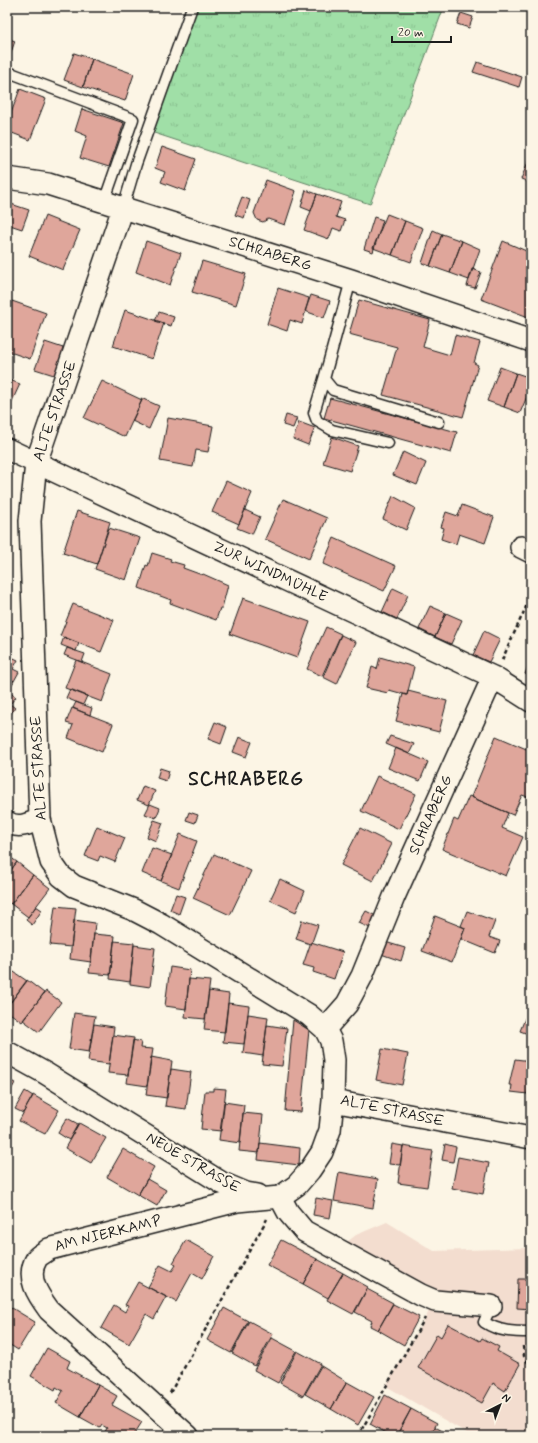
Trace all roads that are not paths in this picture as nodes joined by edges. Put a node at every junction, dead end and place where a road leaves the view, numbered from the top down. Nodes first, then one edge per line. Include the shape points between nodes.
1 (192, 7) edge
2 (11, 73) dead end
3 (7, 178) edge
4 (114, 205) junction
5 (351, 280) junction
6 (531, 341) edge
7 (324, 379) junction
8 (439, 422) dead end
9 (388, 443) dead end
10 (7, 449) edge
11 (36, 462) junction
12 (494, 677) junction
13 (531, 701) edge
14 (40, 819) junction
15 (7, 822) edge
16 (325, 1030) junction
17 (7, 1052) edge
18 (333, 1101) junction
19 (531, 1138) edge
20 (280, 1197) junction
21 (491, 1306) joint
22 (531, 1332) edge
23 (188, 1436) edge

1 - 4 lane via 136,164
2 - 4 lane via 133,119
3 - 4 street, SCHRABERG via 48,184
4 - 5 street, SCHRABERG
4 - 11 street, ALTE STRASSE
5 - 6 street, SCHRABERG
5 - 7 lane
7 - 8 lane via 333,390
7 - 9 lane via 314,413 317,421 332,430
10 - 11 street, ZUR WINDMÜHLE
11 - 12 street, ZUR WINDMÜHLE
11 - 14 street, ALTE STRASSE via 30,520
12 - 13 street, ZUR WINDMÜHLE
12 - 16 street, SCHRABERG via 394,897 362,976 347,1004
14 - 15 street via 27,825 13,826
14 - 16 street, ALTE STRASSE via 51,862 61,876 74,886 134,910 161,924 309,1015
16 - 18 street, ALTE STRASSE via 331,1041 334,1060
17 - 20 street, NEUE STRASSE via 222,1182 246,1193
18 - 19 street, ALTE STRASSE
18 - 20 street via 330,1130 322,1152 296,1185
20 - 21 street via 288,1212 304,1231 394,1281 435,1301
20 - 23 street, AM NIERKAMP via 229,1203 49,1249 37,1258 32,1275 36,1293 49,1310
21 - 22 lane via 484,1322 493,1328

